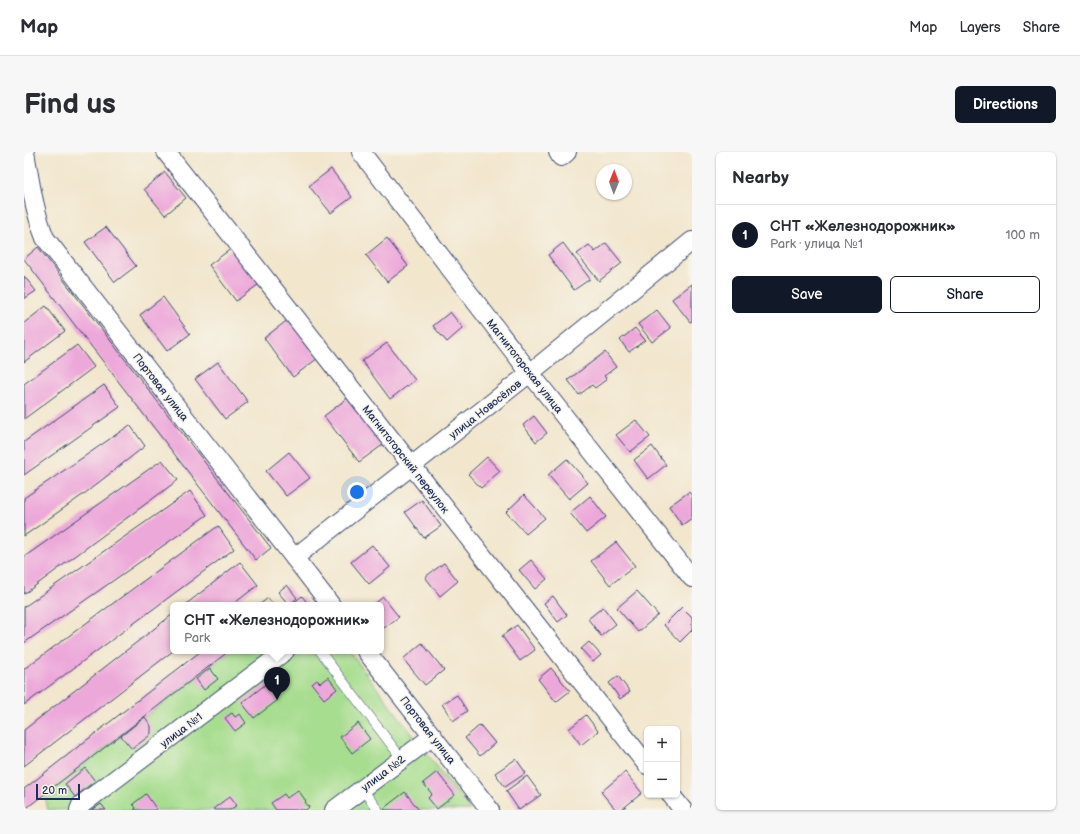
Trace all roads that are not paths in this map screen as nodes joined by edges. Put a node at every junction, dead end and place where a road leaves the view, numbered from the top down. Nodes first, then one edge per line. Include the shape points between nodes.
1 (25, 152) edge
2 (166, 152) edge
3 (361, 152) edge
4 (558, 152) edge
5 (567, 152) edge
6 (692, 241) edge
7 (530, 373) junction
8 (412, 466) junction
9 (294, 558) junction
10 (692, 578) edge
11 (329, 602) edge
12 (281, 654) edge
13 (322, 654) edge
14 (368, 654) edge
15 (432, 736) junction
16 (402, 758) junction
17 (645, 762) edge
18 (362, 789) junction
19 (673, 798) edge
20 (79, 810) edge
21 (334, 810) edge
22 (378, 810) edge
23 (490, 810) edge
24 (683, 810) edge

1 - 9 street, Портовая улица via 34,204 45,238
2 - 8 street, Магнитогорский переулок
3 - 7 street, Магнитогорская улица
4 - 5 street via 561,157
6 - 7 street, улица Новосёлов
7 - 8 street, улица Новосёлов
7 - 10 street, Магнитогорская улица
8 - 9 street, улица Новосёлов
8 - 17 street, Магнитогорский переулок
9 - 11 street, Портовая улица
12 - 20 street, улица №1 via 81,805
13 - 16 lane
14 - 15 street, Портовая улица
15 - 16 street, улица №2
15 - 23 street, Портовая улица
16 - 18 street, улица №2
18 - 21 street, улица №2
18 - 22 lane
19 - 24 street

